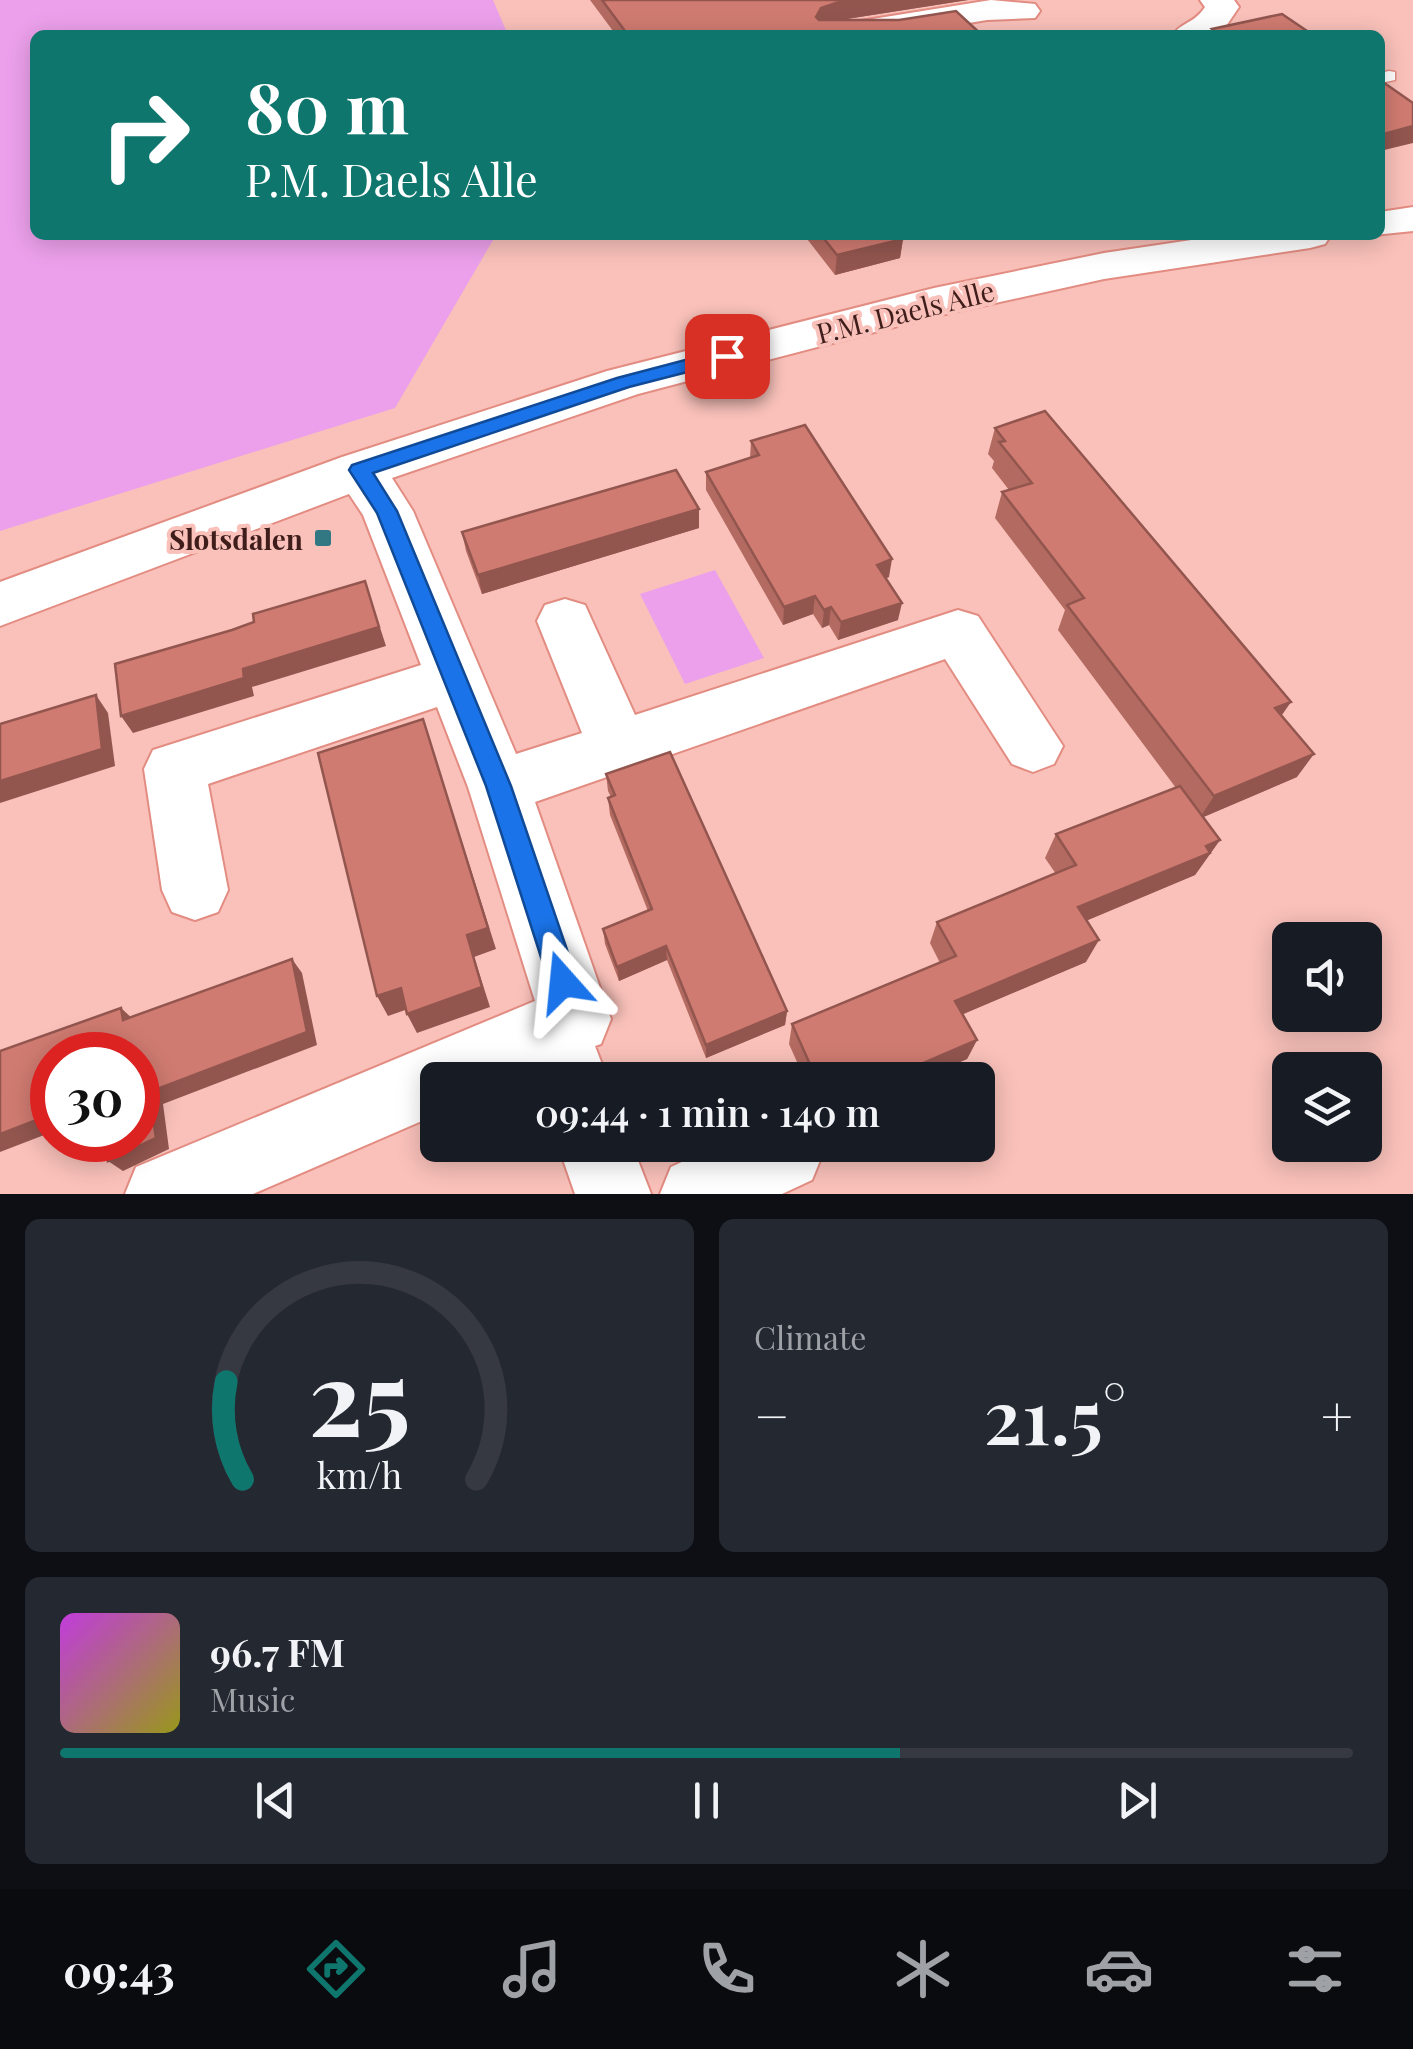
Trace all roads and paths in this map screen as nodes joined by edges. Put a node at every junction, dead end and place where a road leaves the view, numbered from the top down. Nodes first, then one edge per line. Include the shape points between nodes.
1 (1216, 0) edge
2 (1022, 15) edge
3 (866, 30) edge
4 (1204, 30) edge
5 (1413, 219) edge
6 (1385, 223) edge
7 (1243, 240) edge
8 (1095, 251) edge
9 (360, 470) junction
10 (0, 604) edge
11 (565, 620) dead end
12 (454, 678) junction
13 (618, 746) junction
14 (1034, 746) dead end
15 (498, 786) junction
16 (195, 890) dead end
17 (562, 1054) edge
18 (601, 1162) edge
19 (765, 1162) edge
20 (163, 1194) edge
21 (613, 1194) edge
22 (698, 1194) edge

1 - 4 street via 1222,7
2 - 3 street via 988,10
5 - 6 street
7 - 8 street, P.M. Daels Alle
8 - 9 street, P.M. Daels Alle via 934,302 624,382
9 - 10 street, P.M. Daels Alle
9 - 12 street via 387,511
11 - 13 street
12 - 15 street
12 - 16 street via 175,769
13 - 14 street via 958,632
13 - 15 street
15 - 17 street via 576,1019
17 - 20 street
18 - 21 street
19 - 22 street

